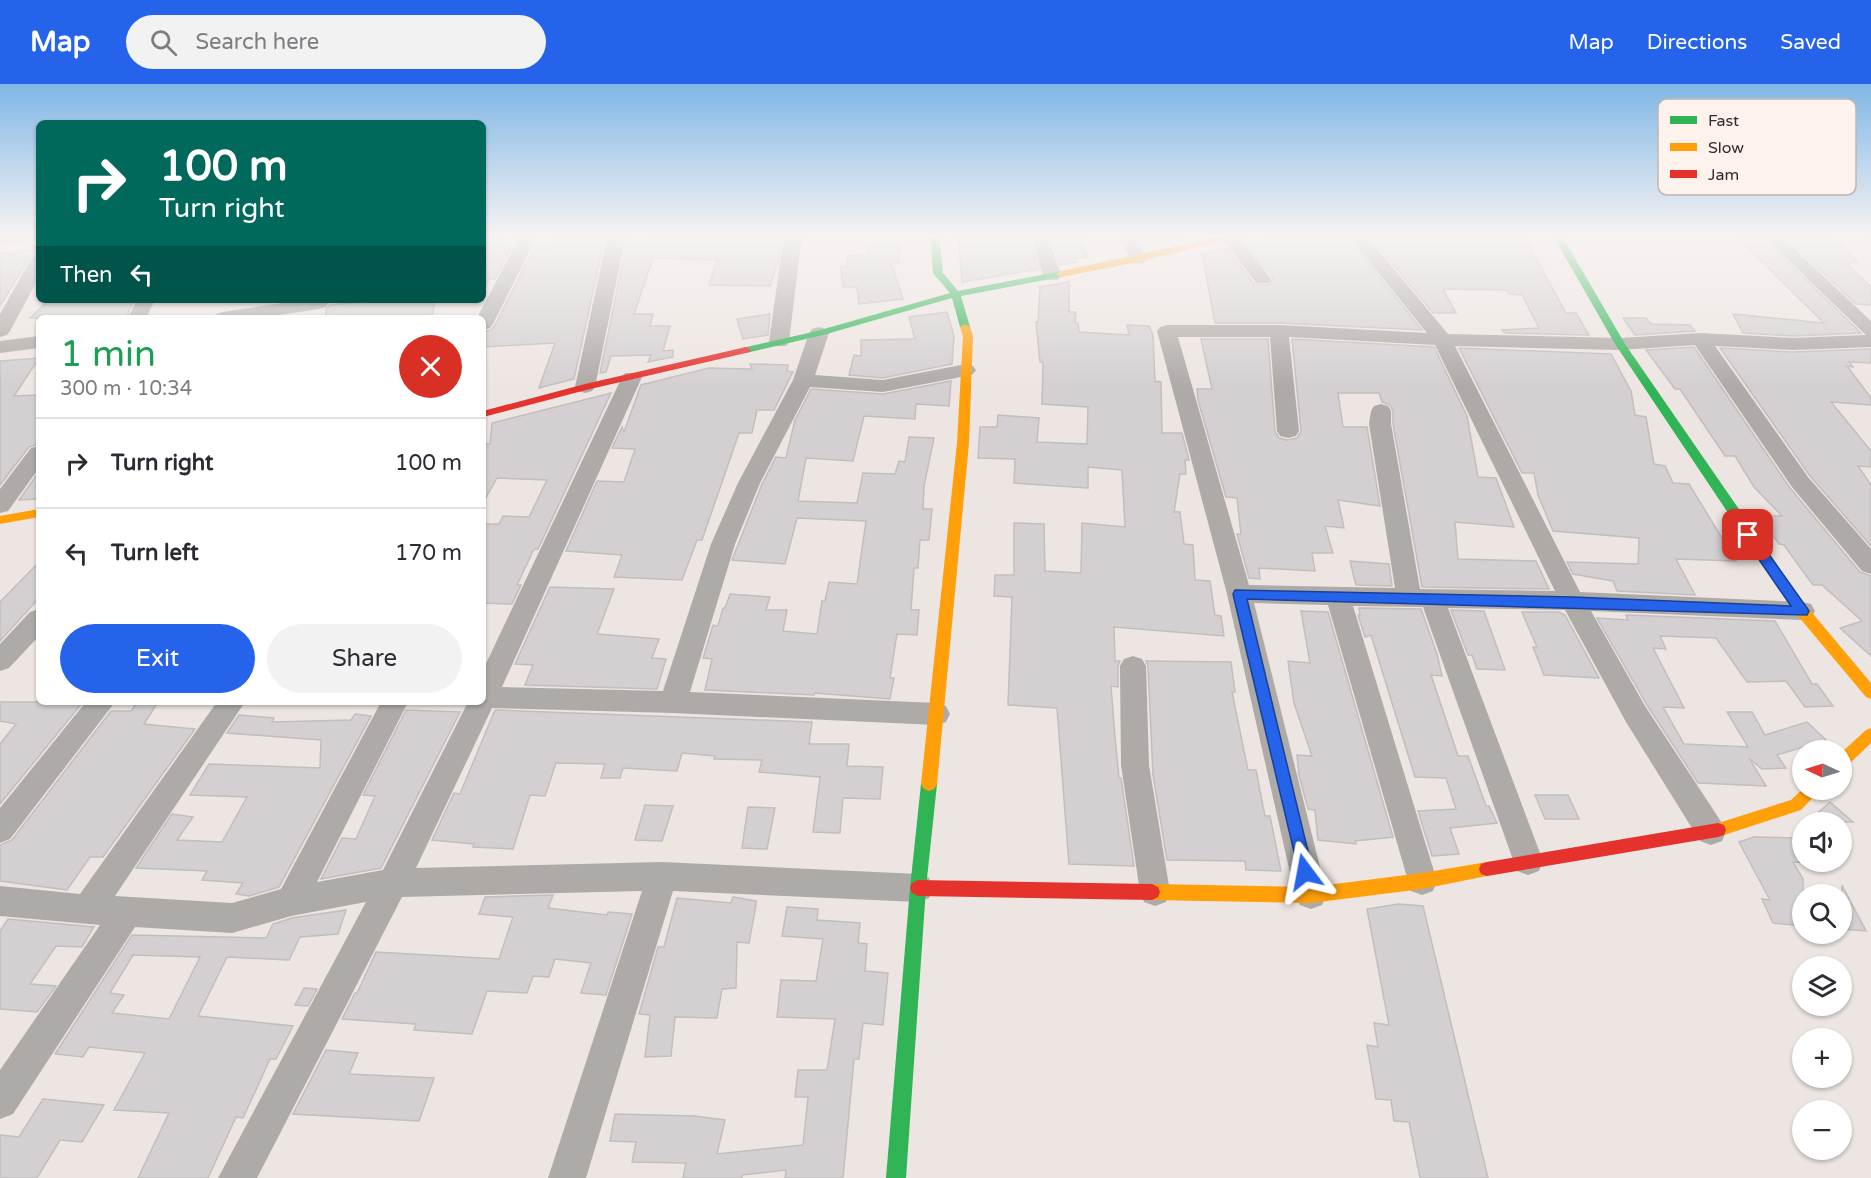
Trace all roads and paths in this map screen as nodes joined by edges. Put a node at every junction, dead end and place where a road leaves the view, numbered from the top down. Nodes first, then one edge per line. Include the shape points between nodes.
1 (26, 285) edge
2 (503, 285) edge
3 (606, 285) edge
4 (786, 285) edge
5 (948, 285) edge
6 (1004, 285) edge
7 (1397, 285) edge
8 (1586, 285) edge
9 (1823, 285) edge
10 (956, 294) junction
11 (319, 307) edge
12 (254, 311) edge
13 (237, 315) edge
14 (486, 318) edge
15 (0, 331) edge
16 (1279, 331) junction
17 (1871, 331) edge
18 (819, 333) junction
19 (1701, 339) junction
20 (1442, 340) junction
21 (1871, 341) edge
22 (36, 342) edge
23 (779, 342) junction
24 (1620, 344) junction
25 (0, 346) edge
26 (966, 370) junction
27 (632, 377) junction
28 (803, 380) junction
29 (585, 387) junction
30 (1381, 411) dead end
31 (486, 413) edge
32 (1288, 431) dead end
33 (36, 457) edge
34 (0, 505) edge
35 (36, 514) edge
36 (0, 520) edge
37 (1871, 565) edge
38 (1239, 594) junction
39 (1338, 596) junction
40 (1420, 598) junction
41 (1573, 602) junction
42 (1802, 611) junction
43 (36, 621) edge
44 (0, 661) edge
45 (1133, 666) dead end
46 (486, 693) edge
47 (1871, 693) edge
48 (486, 699) edge
49 (673, 702) junction
50 (100, 705) edge
51 (230, 705) edge
52 (393, 705) edge
53 (480, 705) edge
54 (936, 714) junction
55 (1871, 734) edge
56 (1852, 752) edge
57 (1802, 800) edge
58 (0, 830) edge
59 (1711, 832) junction
60 (1528, 861) junction
61 (662, 876) junction
62 (1422, 881) junction
63 (393, 883) junction
64 (918, 888) junction
65 (1155, 892) junction
66 (1311, 895) junction
67 (0, 901) edge
68 (291, 901) junction
69 (88, 909) junction
70 (126, 913) junction
71 (0, 1101) edge
72 (237, 1178) edge
73 (567, 1178) edge
74 (896, 1178) edge

1 - 15 street
2 - 14 street
3 - 29 street
4 - 23 street
5 - 10 street
6 - 10 street
7 - 20 street
8 - 24 street
9 - 17 street
10 - 18 street
10 - 26 street via 968,336
11 - 12 street
12 - 13 street
16 - 20 street
16 - 32 street
16 - 38 street via 1167,331
18 - 23 street
18 - 28 street
19 - 21 street via 1793,344
19 - 24 street
19 - 37 street via 1800,482
20 - 24 street
20 - 41 street
22 - 25 street
23 - 27 street
24 - 42 street
26 - 28 street via 883,386
26 - 54 street via 963,443
27 - 29 street
27 - 46 street
28 - 49 street via 749,483 723,544
29 - 31 street
30 - 40 street via 1380,424
33 - 34 street
35 - 36 street
38 - 39 street
38 - 66 street
39 - 40 street
39 - 62 street
40 - 41 street
40 - 60 street
41 - 42 street
41 - 59 street via 1637,719
42 - 47 street
43 - 44 street
45 - 65 street via 1136,765
48 - 49 street
49 - 54 street
50 - 58 street
51 - 69 street
52 - 68 street
53 - 63 street
54 - 64 street
55 - 56 street
57 - 59 street
59 - 60 street
60 - 62 street
61 - 63 street
61 - 64 street
61 - 73 street
62 - 66 street
63 - 68 street
63 - 72 street
64 - 65 street
64 - 74 street
65 - 66 street
67 - 69 street
68 - 70 street via 232,918
69 - 70 street
70 - 71 street

